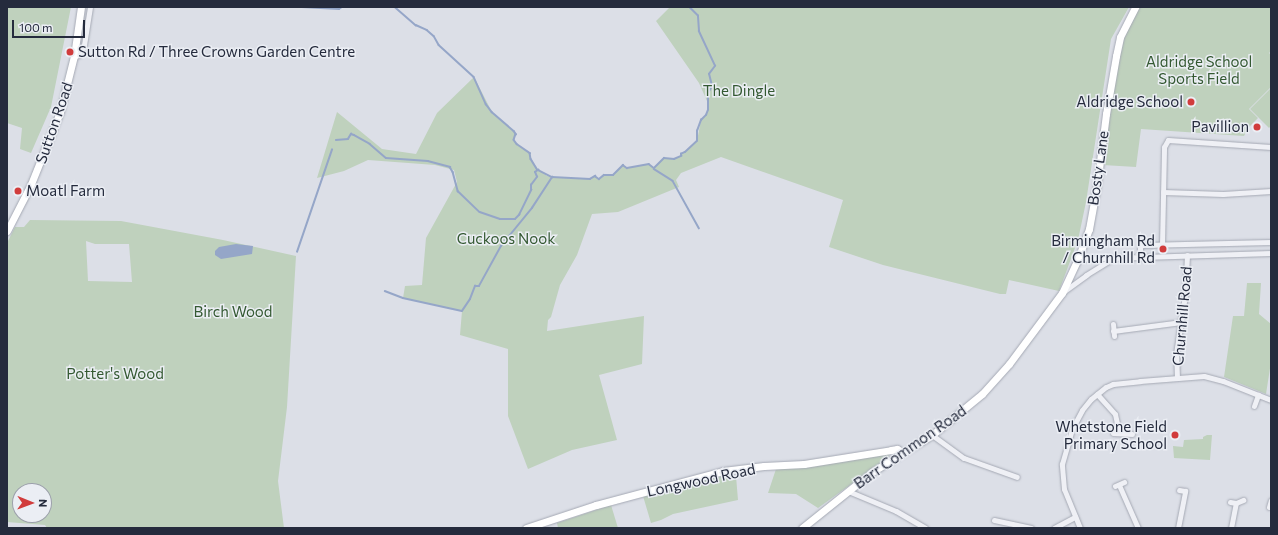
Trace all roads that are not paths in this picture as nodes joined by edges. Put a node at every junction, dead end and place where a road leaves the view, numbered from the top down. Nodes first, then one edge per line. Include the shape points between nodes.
1 (81, 7) edge
2 (90, 7) edge
3 (1135, 7) edge
4 (74, 56) junction
5 (1271, 147) edge
6 (1271, 191) edge
7 (1163, 192) junction
8 (7, 231) edge
9 (1271, 242) edge
10 (1162, 245) junction
11 (1271, 253) edge
12 (1187, 255) junction
13 (1140, 257) junction
14 (1114, 258) junction
15 (1078, 260) junction
16 (1062, 293) junction
17 (1181, 322) junction
18 (1113, 324) dead end
19 (1177, 378) junction
20 (1096, 394) junction
21 (1258, 395) junction
22 (1271, 400) edge
23 (1254, 406) dead end
24 (1132, 434) dead end
25 (932, 435) junction
26 (902, 452) junction
27 (1017, 477) dead end
28 (1124, 482) dead end
29 (1179, 490) dead end
30 (848, 491) junction
31 (1242, 500) dead end
32 (1230, 502) dead end
33 (1236, 503) junction
34 (1005, 516) dead end
35 (1075, 518) junction
36 (994, 520) dead end
37 (1004, 523) junction
38 (526, 528) edge
39 (802, 528) edge
40 (925, 528) edge
41 (1031, 528) edge
42 (1054, 528) edge
43 (1080, 528) edge
44 (1138, 528) edge
45 (1178, 528) edge
46 (1231, 528) edge

1 - 4 main road, Sutton Road
2 - 4 street, Sutton Road via 84,45 79,55
3 - 15 main road, Bosty Lane via 1120,37 1089,229
4 - 8 main road, Sutton Road via 66,94 50,138 31,184
5 - 7 street via 1168,140 1164,147
6 - 7 street via 1223,194
7 - 10 street
9 - 10 street
10 - 13 street via 1142,245
11 - 12 street
12 - 13 street
12 - 17 street, Churnhill Road
13 - 14 street
14 - 15 street
14 - 16 street
15 - 16 main road, Barr Common Road
16 - 25 main road, Barr Common Road via 1041,324 996,380
17 - 18 street via 1114,333
17 - 19 street, Churnhill Road via 1176,354
19 - 20 street via 1113,384
19 - 21 street via 1210,377
20 - 24 street via 1115,414 1116,433
20 - 35 street via 1082,410 1072,429 1062,464 1064,489
21 - 22 street
21 - 23 street
25 - 26 main road, Barr Common Road
25 - 27 street via 964,458
26 - 30 main road, Barr Common Road
26 - 38 main road, Longwood Road via 897,449 804,464 723,472 603,503
28 - 44 street via 1117,485
29 - 45 street via 1185,491
30 - 39 main road, Barr Common Road
30 - 40 street via 896,510
31 - 33 street
32 - 33 street
33 - 46 street
34 - 37 street
35 - 42 street
35 - 43 street
36 - 37 street
37 - 41 street

